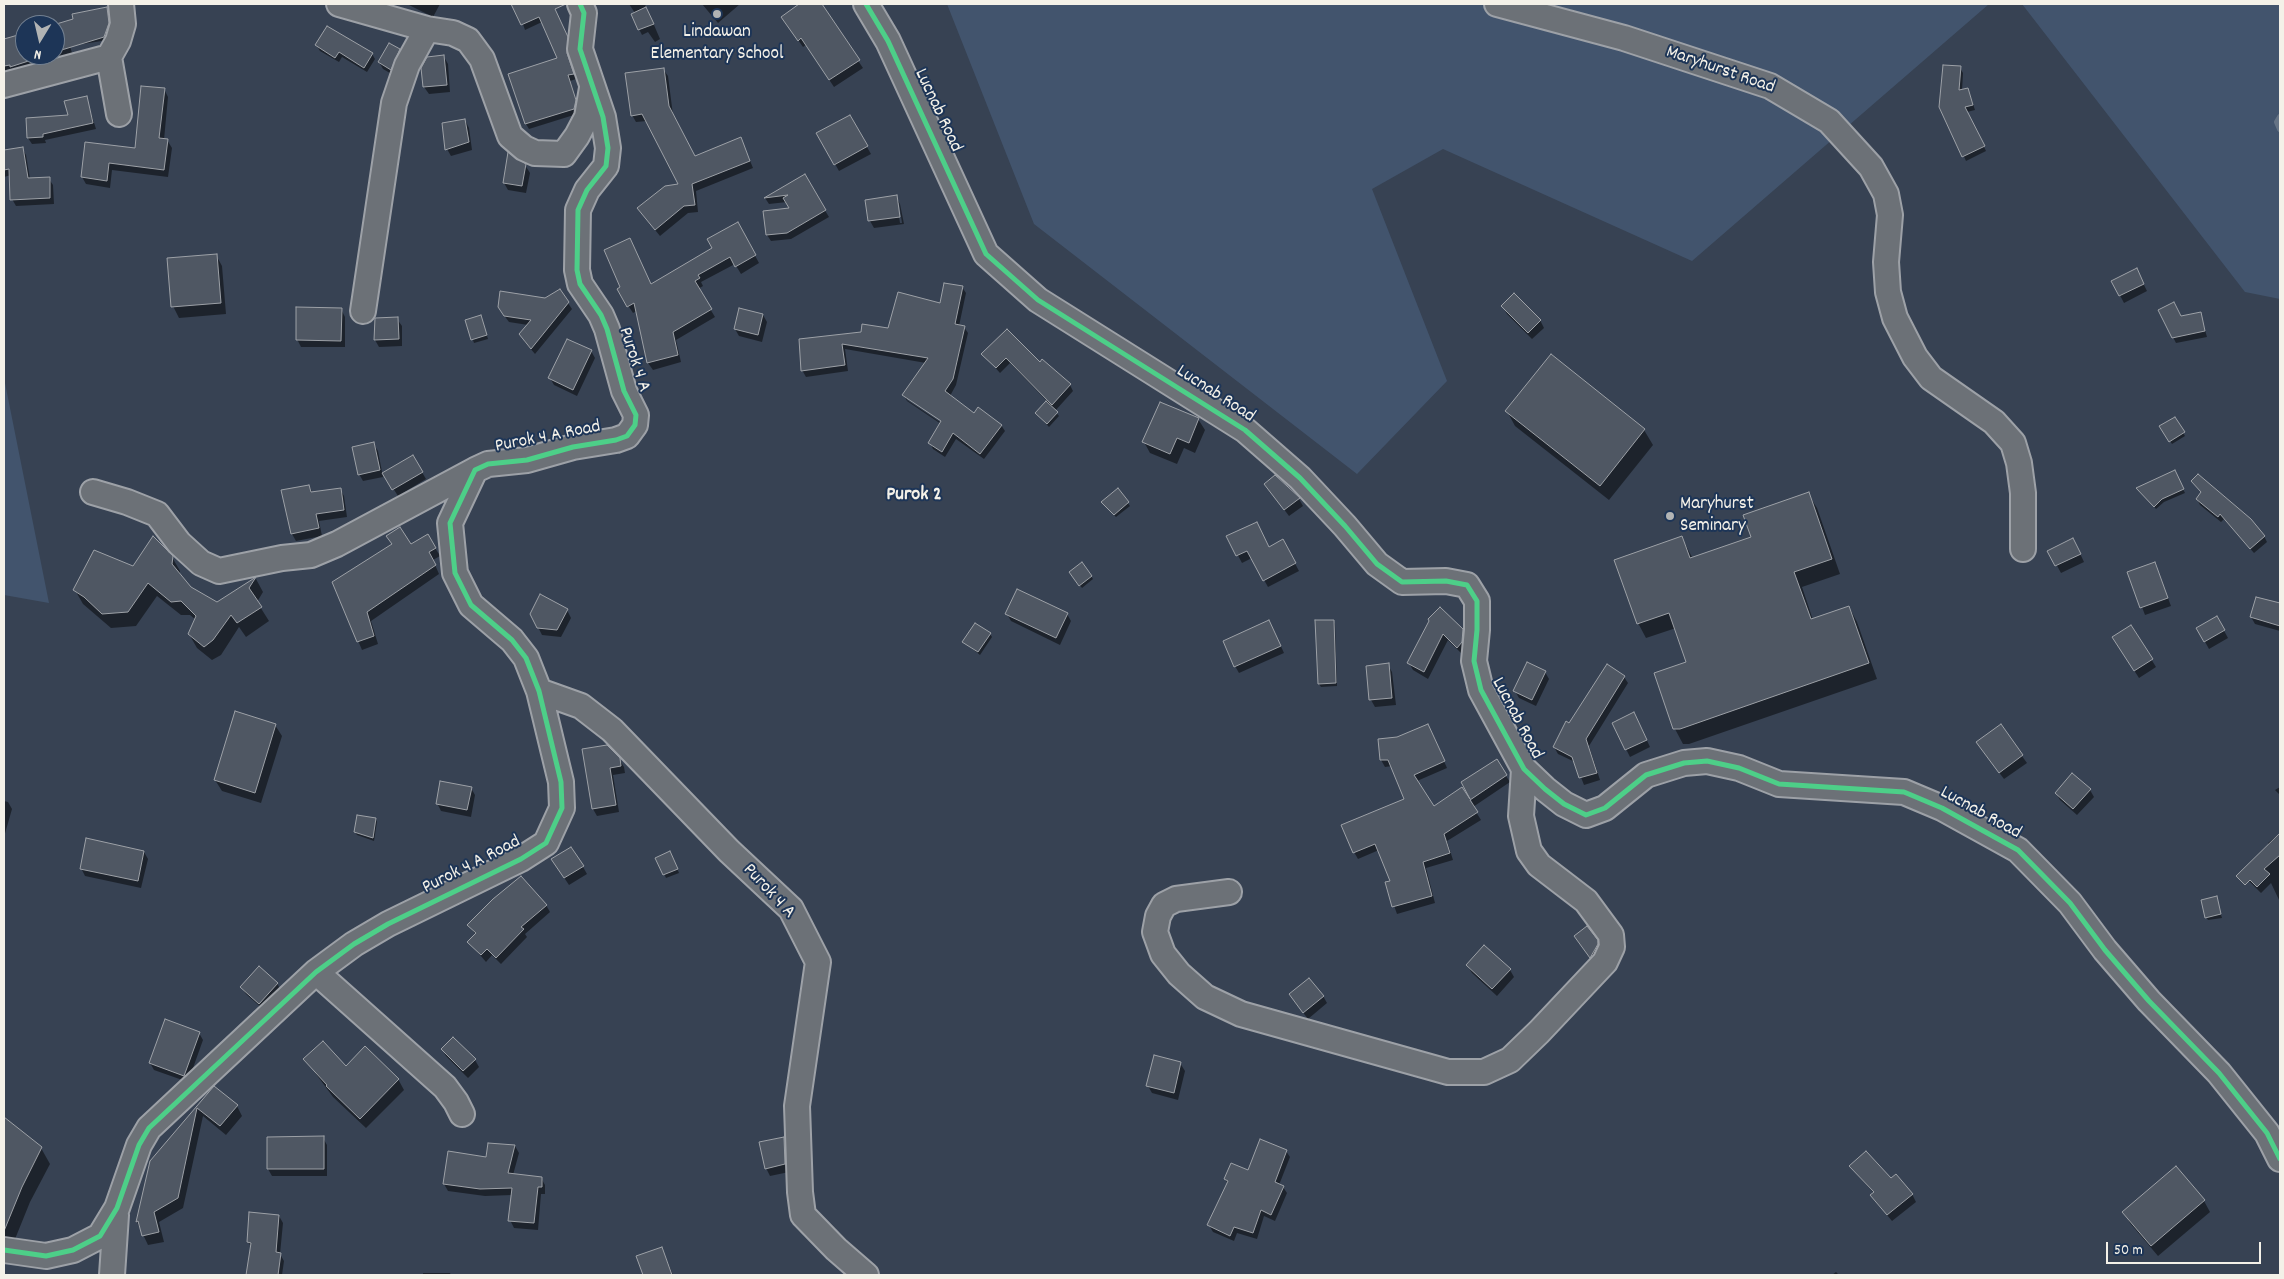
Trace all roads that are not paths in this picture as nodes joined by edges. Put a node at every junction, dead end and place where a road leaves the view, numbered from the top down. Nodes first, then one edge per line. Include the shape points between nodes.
1 (121, 4) edge
2 (340, 4) edge
3 (580, 4) edge
4 (866, 4) edge
5 (1497, 4) edge
6 (427, 29) junction
7 (109, 57) junction
8 (4, 85) edge
9 (592, 86) junction
10 (119, 114) dead end
11 (363, 311) dead end
12 (616, 440) joint
13 (475, 470) junction
14 (94, 492) dead end
15 (2023, 549) dead end
16 (539, 691) junction
17 (1524, 769) junction
18 (1229, 892) dead end
19 (316, 972) junction
20 (462, 1114) dead end
21 (2280, 1159) edge
22 (117, 1208) junction
23 (4, 1250) edge
24 (112, 1275) edge
25 (866, 1275) edge

1 - 7 street via 123,24
2 - 6 street
3 - 9 street via 584,13 580,49
4 - 17 street, Lucnab Road via 888,40 986,254 1038,300 1245,430 1300,478 1377,564 1402,582 1446,581 1467,585 1477,602 1474,661 1481,690
5 - 15 street, Maryhurst Road via 1624,38 1770,86 1829,121 1871,167 1886,194 1890,214 1886,262 1888,292 1896,318 1915,357 1931,378 1994,422 2013,443 2023,493
6 - 9 street via 453,33 468,40 482,59 510,136 535,153 564,154 587,116
6 - 11 street via 407,65 394,103
7 - 8 street
7 - 10 street
9 - 12 street, Purok 4 A via 603,117 608,148 606,166 587,190 578,210 577,270 580,284 607,329 624,391 636,415 636,425 627,436
12 - 13 street, Purok 4 A Road via 573,447 527,460 488,464
13 - 14 street via 311,555 218,571 201,563 179,543 156,514
13 - 16 street, Purok 4 A Road via 450,523 455,573 471,605 512,640 526,658
16 - 19 street, Purok 4 A Road via 561,782 562,808 546,843 521,859 388,924
16 - 25 street, Purok 4 A via 581,706 612,730 791,909 818,962 798,1106 803,1215
17 - 18 street via 1521,816 1529,851 1540,865 1586,901 1611,935 1612,947 1606,962 1539,1032 1510,1060 1484,1072 1448,1072 1241,1014 1205,997 1178,974 1163,954 1155,932 1158,916 1164,905 1176,899
17 - 21 street, Lucnab Road via 1558,799 1586,815 1605,808 1646,776 1684,763 1707,761 1740,768 1779,784 1904,792 1942,808 2018,850 2070,903 2149,1001 2219,1073 2266,1133
19 - 20 street via 445,1087
19 - 22 street, Purok 4 A Road via 149,1128 139,1145
22 - 23 street, Purok 4 A Road via 100,1236 73,1250 46,1256
22 - 24 street, Purok 4 A Road

